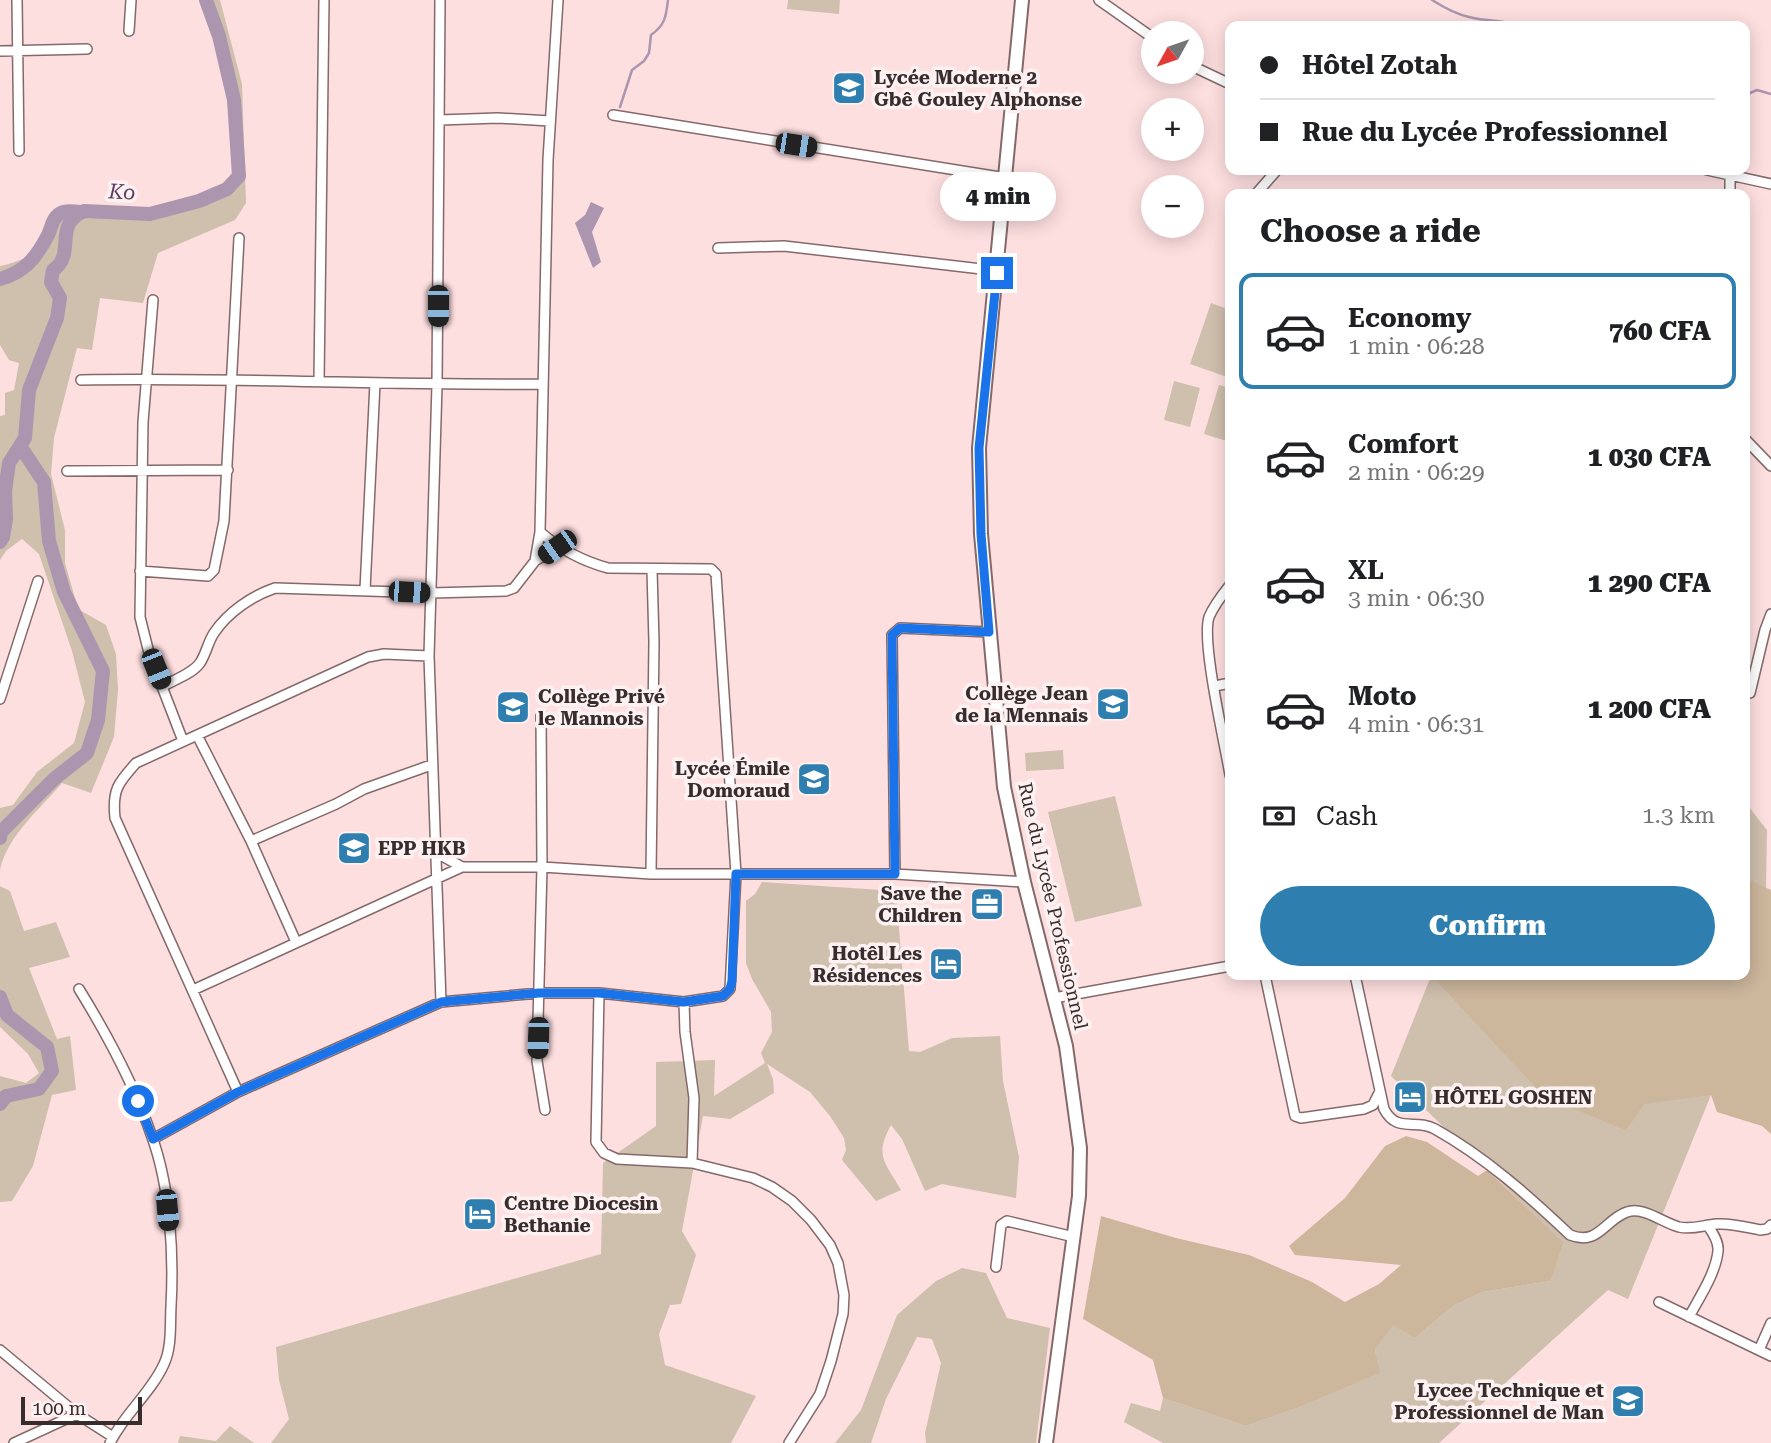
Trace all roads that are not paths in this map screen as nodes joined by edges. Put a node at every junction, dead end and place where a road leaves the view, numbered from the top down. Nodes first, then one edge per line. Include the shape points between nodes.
1 (17, 0) edge
2 (131, 0) edge
3 (324, 0) edge
4 (440, 0) edge
5 (558, 0) edge
6 (1022, 0) edge
7 (1099, 0) edge
8 (1141, 30) edge
9 (130, 31) dead end
10 (87, 49) dead end
11 (19, 50) junction
12 (0, 51) edge
13 (1204, 72) edge
14 (1225, 82) edge
15 (613, 116) dead end
16 (440, 120) junction
17 (550, 121) junction
18 (19, 151) dead end
19 (1273, 175) edge
20 (1730, 175) joint
21 (1006, 178) junction
22 (1771, 184) edge
23 (1260, 189) edge
24 (1730, 189) edge
25 (239, 238) dead end
26 (718, 248) dead end
27 (995, 270) junction
28 (153, 300) dead end
29 (148, 378) junction
30 (233, 379) junction
31 (81, 380) dead end
32 (319, 382) junction
33 (375, 383) junction
34 (543, 384) junction
35 (437, 386) junction
36 (1750, 444) edge
37 (1771, 466) edge
38 (228, 470) junction
39 (66, 471) dead end
40 (144, 471) junction
41 (540, 532) junction
42 (557, 547) junction
43 (535, 561) junction
44 (140, 570) junction
45 (652, 570) junction
46 (38, 582) dead end
47 (365, 590) junction
48 (1225, 591) edge
49 (431, 593) junction
50 (1771, 614) edge
51 (989, 632) junction
52 (429, 656) junction
53 (1225, 684) edge
54 (163, 686) junction
55 (1215, 686) junction
56 (1751, 693) dead end
57 (0, 699) edge
58 (541, 714) dead end
59 (197, 735) junction
60 (183, 741) junction
61 (1225, 745) edge
62 (431, 765) junction
63 (251, 841) junction
64 (437, 853) junction
65 (462, 867) junction
66 (542, 867) junction
67 (651, 874) junction
68 (736, 874) junction
69 (895, 874) junction
70 (438, 878) junction
71 (1024, 882) junction
72 (296, 942) junction
73 (1225, 967) edge
74 (1266, 980) edge
75 (1356, 980) edge
76 (79, 989) dead end
77 (193, 990) junction
78 (539, 993) junction
79 (599, 993) junction
80 (1054, 998) junction
81 (441, 1002) junction
82 (684, 1002) junction
83 (1380, 1090) junction
84 (238, 1092) junction
85 (545, 1110) dead end
86 (153, 1139) junction
87 (692, 1163) junction
88 (1771, 1225) edge
89 (1708, 1226) junction
90 (1074, 1237) junction
91 (996, 1267) dead end
92 (1659, 1302) dead end
93 (1689, 1317) junction
94 (1771, 1323) edge
95 (0, 1350) edge
96 (1759, 1350) junction
97 (1771, 1356) edge
98 (77, 1414) junction
99 (111, 1440) edge
100 (14, 1443) edge
101 (789, 1443) edge
102 (1046, 1443) edge

1 - 11 street
2 - 9 street
3 - 32 street
4 - 16 street
5 - 17 street
6 - 21 main road, Rue du Lycée Professionnel
7 - 8 street
10 - 11 street
11 - 12 street
11 - 18 street
13 - 14 street
15 - 21 street
16 - 17 street
16 - 35 street
17 - 34 street
19 - 23 street
20 - 22 street
20 - 24 street
21 - 27 main road, Rue du Lycée Professionnel
25 - 30 street
26 - 27 street via 784,246
27 - 51 main road, Rue du Lycée Professionnel via 979,448
28 - 29 street
29 - 30 street
29 - 31 street
29 - 40 street
30 - 32 street
30 - 38 street
32 - 33 street
33 - 35 street
33 - 47 street
34 - 35 street
34 - 41 street
35 - 49 street
36 - 37 street
38 - 40 street
38 - 44 street via 225,521 211,575
39 - 40 street
40 - 44 street
41 - 42 street
41 - 43 street
42 - 43 street
42 - 45 street via 595,565
43 - 49 street via 514,588 506,591
44 - 54 street via 140,617
45 - 67 street
45 - 68 street via 711,569 716,574
46 - 57 street
47 - 49 street
47 - 54 street via 275,588 263,592 228,617 214,633 200,663
48 - 55 street via 1208,620
49 - 52 street
50 - 56 street
51 - 69 street via 900,628 892,635
51 - 71 main road, Rue du Lycée Professionnel via 1004,787
52 - 59 street via 368,657
52 - 62 street
53 - 55 street
54 - 60 street
55 - 61 street
58 - 66 street
59 - 60 street
59 - 63 street
60 - 77 street via 136,763 114,792 114,806 115,818
62 - 63 street via 364,789
62 - 64 street
63 - 72 street
64 - 65 street
64 - 70 street
65 - 66 street
65 - 70 street
66 - 67 street
66 - 78 street
67 - 68 street
68 - 69 street
68 - 82 street via 730,989 723,996
69 - 71 street
70 - 72 street
70 - 81 street
71 - 80 main road, Rue du Lycée Professionnel
72 - 77 street
73 - 80 street
74 - 83 street via 1295,1116 1364,1109 1373,1105
75 - 83 street
76 - 86 street via 131,1082
77 - 84 street
78 - 79 street
78 - 81 street
78 - 85 street via 537,1061
79 - 82 street
79 - 87 street via 596,1142 604,1153 617,1159
80 - 90 main road, Rue du Lycée Professionnel via 1066,1046 1080,1148
81 - 84 street
82 - 87 street via 694,1098
83 - 89 street via 1388,1116 1398,1123 1430,1126 1448,1136 1570,1235 1581,1239 1595,1235 1628,1212 1692,1229
84 - 86 street
86 - 99 street via 165,1188 172,1275 169,1345 156,1377
87 - 101 street via 772,1187 811,1220 838,1263 843,1314 831,1361 820,1394
88 - 89 street via 1760,1230 1729,1224
89 - 93 street via 1718,1251
90 - 91 street via 1007,1221 1001,1225
90 - 102 main road, Rue du Lycée Professionnel
92 - 93 street
93 - 96 street
94 - 96 street
95 - 98 street
96 - 97 street
98 - 99 street
98 - 100 street

